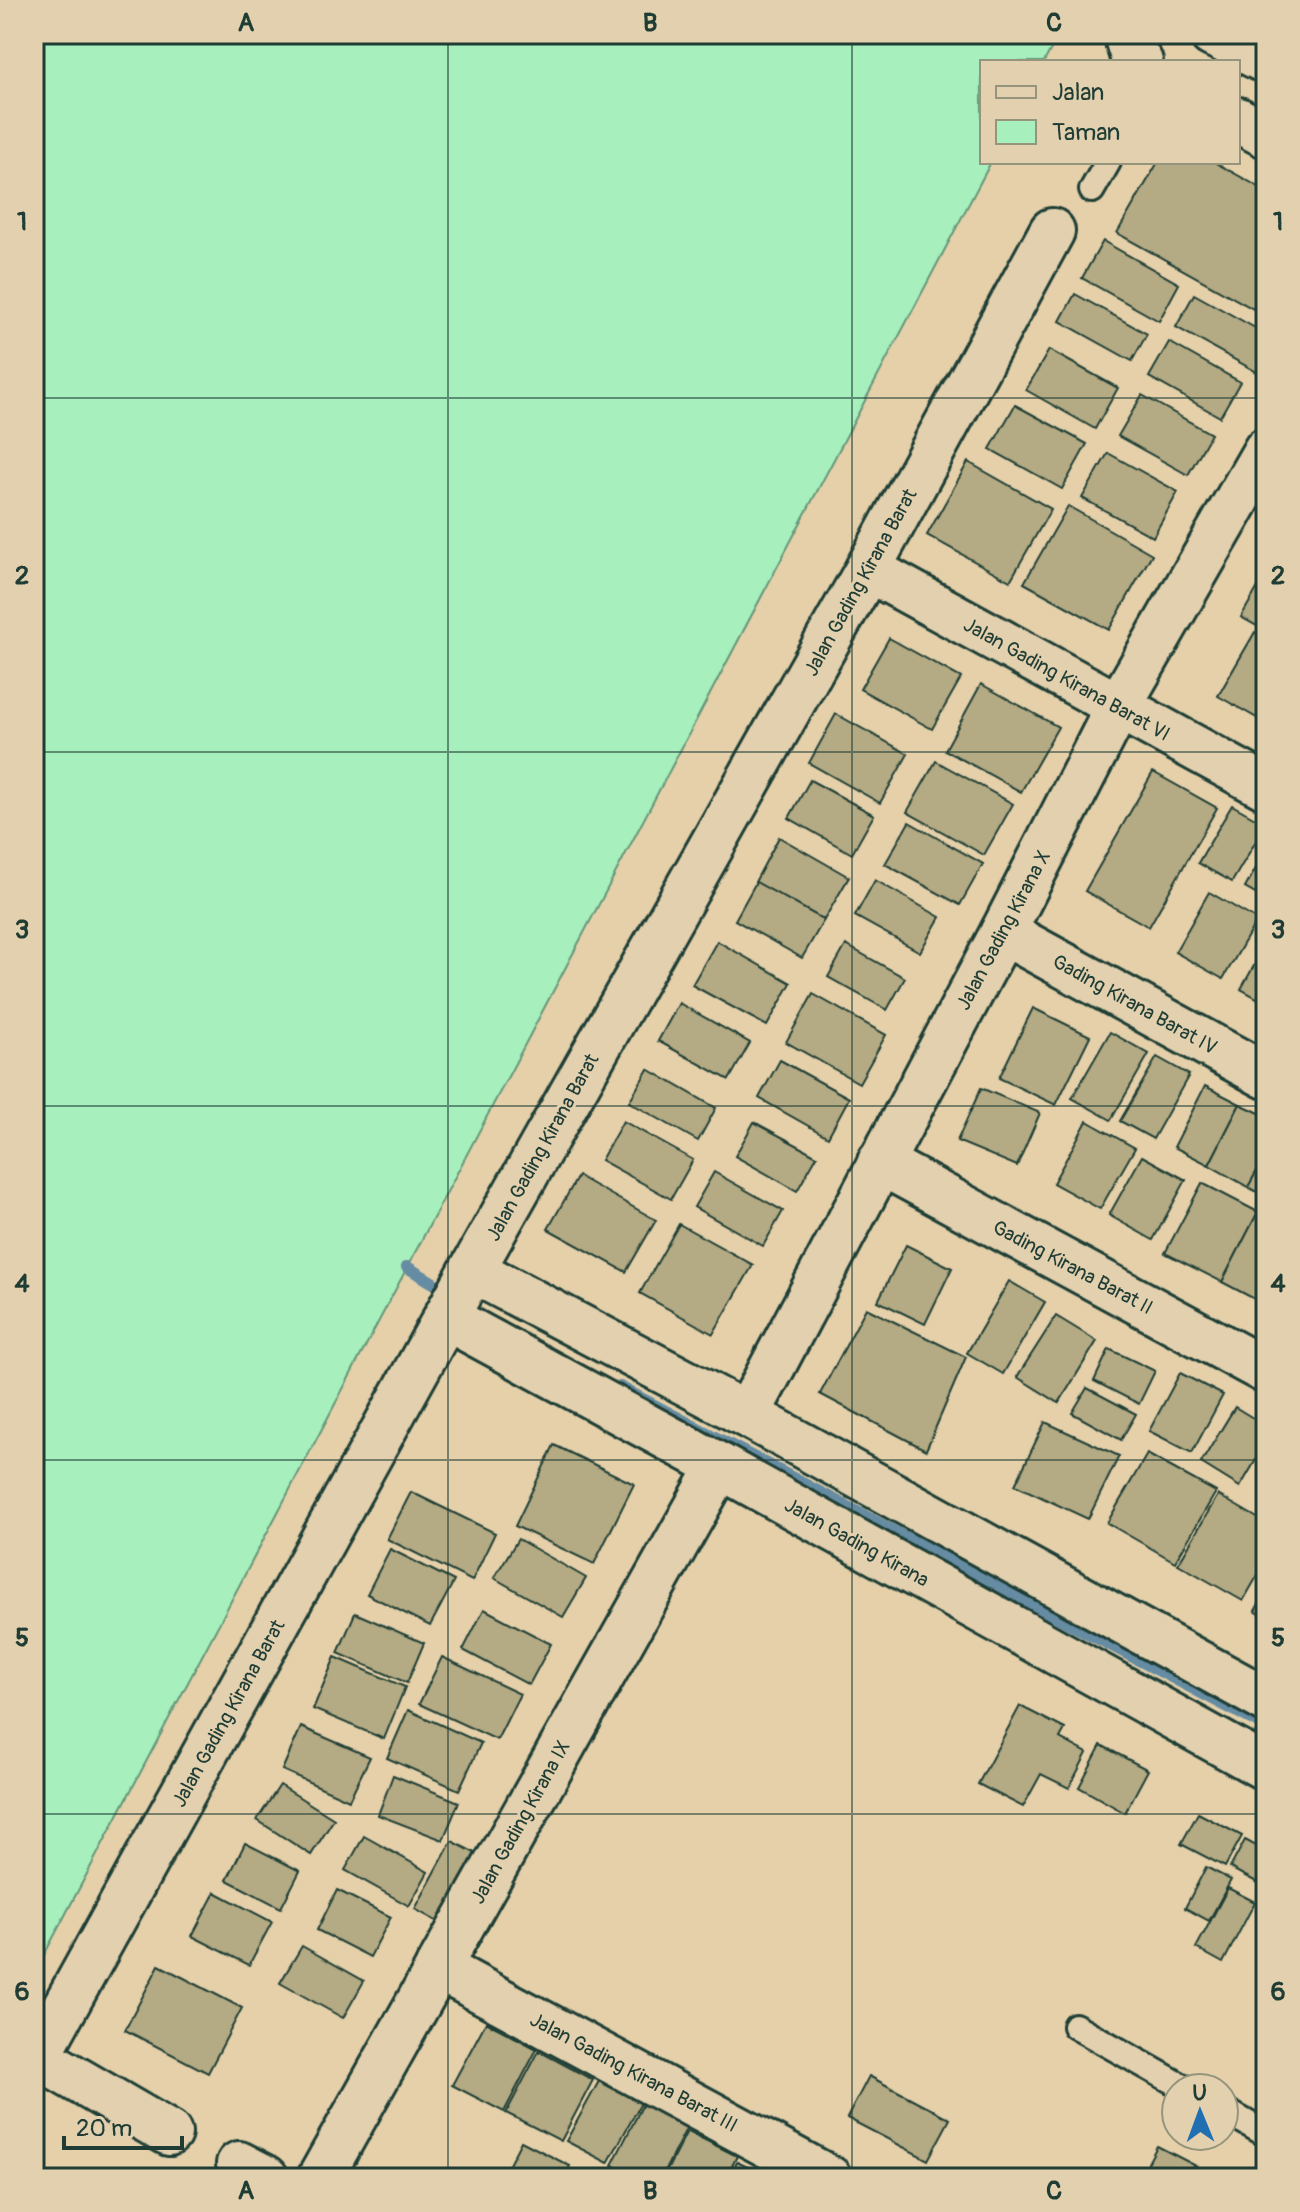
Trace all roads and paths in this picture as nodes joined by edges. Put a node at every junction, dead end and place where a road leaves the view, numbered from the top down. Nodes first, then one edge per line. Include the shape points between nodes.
1 (1128, 34) edge
2 (1212, 34) edge
3 (1138, 60) edge
4 (1266, 61) edge
5 (1240, 121) edge
6 (1266, 135) edge
7 (1107, 164) edge
8 (1092, 190) dead end
9 (1052, 231) dead end
10 (1262, 466) edge
11 (868, 569) junction
12 (1118, 707) junction
13 (1266, 787) edge
14 (1003, 932) junction
15 (1266, 1076) edge
16 (880, 1162) junction
17 (472, 1270) junction
18 (447, 1318) junction
19 (1266, 1371) edge
20 (747, 1415) junction
21 (720, 1466) junction
22 (1266, 1700) edge
23 (1266, 1768) edge
24 (438, 1967) junction
25 (1075, 2026) dead end
26 (36, 2060) edge
27 (1160, 2074) edge
28 (1240, 2119) edge
29 (169, 2133) dead end
30 (1266, 2134) edge
31 (320, 2178) edge
32 (829, 2178) edge

1 - 3 street
2 - 4 street
5 - 6 street
7 - 8 lane
9 - 11 street, Jalan Gading Kirana Barat
10 - 12 street, Jalan Gading Kirana X
11 - 12 street, Jalan Gading Kirana Barat VI
11 - 17 street, Jalan Gading Kirana Barat
12 - 13 street, Jalan Gading Kirana Barat VI
12 - 14 street, Jalan Gading Kirana X
14 - 15 street, Gading Kirana Barat IV
14 - 16 street, Jalan Gading Kirana X
16 - 19 street, Gading Kirana Barat II
16 - 20 street, Jalan Gading Kirana X
17 - 18 street, Jalan Gading Kirana Barat
17 - 20 street
18 - 21 street, Jalan Gading Kirana
18 - 26 street, Jalan Gading Kirana Barat
20 - 22 street
21 - 23 street, Jalan Gading Kirana
21 - 24 street, Jalan Gading Kirana IX
24 - 31 street, Jalan Gading Kirana IX
24 - 32 street, Jalan Gading Kirana Barat III
25 - 27 lane
26 - 29 street
28 - 30 lane

